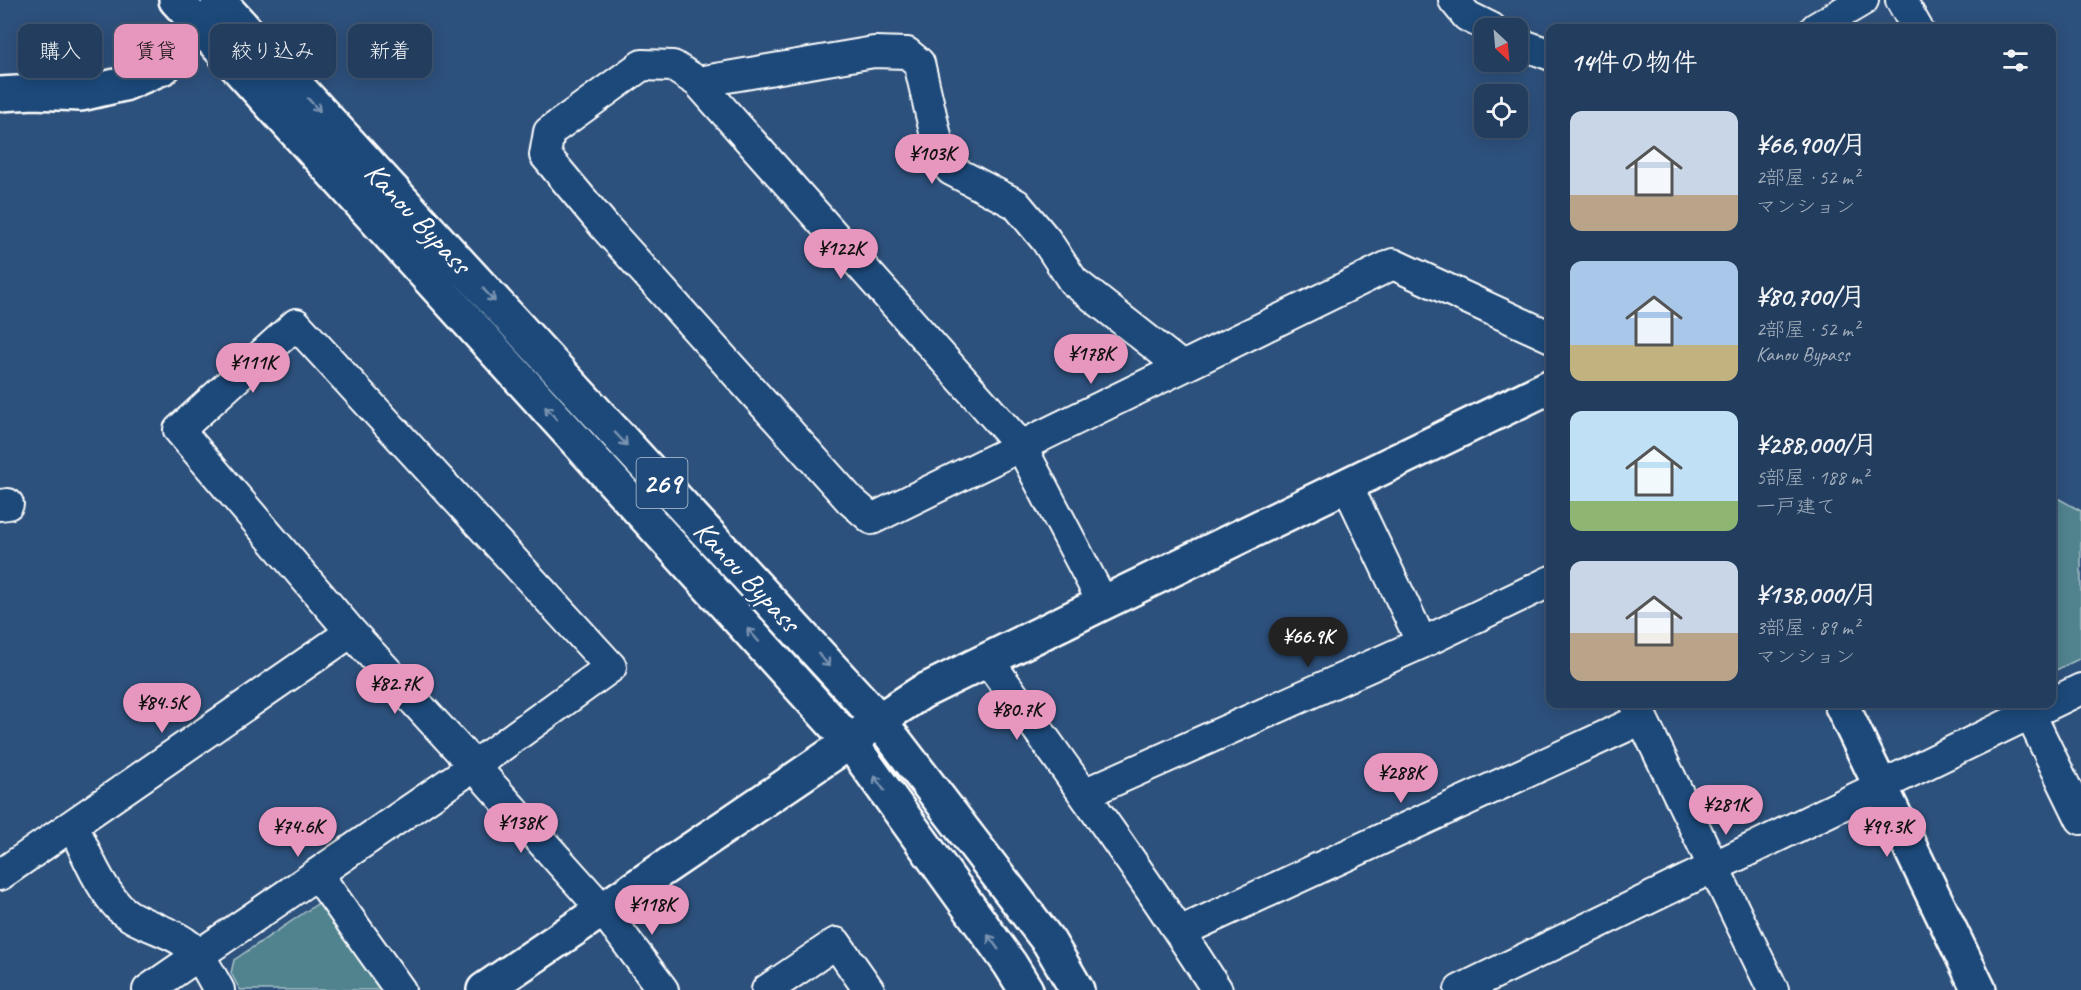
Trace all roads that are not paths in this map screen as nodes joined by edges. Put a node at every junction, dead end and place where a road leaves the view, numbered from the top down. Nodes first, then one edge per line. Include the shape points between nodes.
1 (176, 0) edge
2 (1454, 0) edge
3 (1863, 0) edge
4 (1901, 0) edge
5 (218, 8) edge
6 (1474, 20) edge
7 (1823, 24) edge
8 (1915, 24) edge
9 (1528, 47) edge
10 (1546, 53) edge
11 (698, 82) junction
12 (0, 94) edge
13 (1546, 335) edge
14 (1182, 367) junction
15 (1546, 388) edge
16 (1021, 446) junction
17 (1347, 486) junction
18 (1546, 583) edge
19 (1103, 603) junction
20 (351, 632) junction
21 (1422, 643) junction
22 (988, 660) junction
23 (2081, 689) edge
24 (2056, 699) edge
25 (1843, 708) edge
26 (2027, 710) edge
27 (1638, 711) edge
28 (879, 720) junction
29 (850, 742) junction
30 (474, 766) junction
31 (1881, 787) junction
32 (1084, 794) junction
33 (2081, 819) edge
34 (73, 825) junction
35 (1714, 867) junction
36 (317, 874) junction
37 (0, 875) edge
38 (603, 910) junction
39 (1180, 932) junction
40 (199, 955) junction
41 (148, 990) edge
42 (219, 990) edge
43 (400, 990) edge
44 (484, 990) edge
45 (663, 990) edge
46 (767, 990) edge
47 (869, 990) edge
48 (1026, 990) edge
49 (1077, 990) edge
50 (1217, 990) edge
51 (1460, 990) edge
52 (1773, 990) edge
53 (1979, 990) edge

1 - 5 main road, Kanou Bypass / 269
2 - 6 street
3 - 7 street
4 - 8 street
5 - 12 main road via 164,67 124,84 81,94
5 -> 28 main road, Kanou Bypass / 269
29 -> 5 main road, Kanou Bypass / 269
9 - 10 street
11 - 14 street via 874,52 907,53 920,63 941,158 951,170 1016,204 1073,281
11 - 16 street
11 - 16 street via 673,66 642,64 549,132 545,155 850,500 872,519
13 - 14 street via 1393,264
14 - 16 street
15 - 17 main road
16 - 19 street
17 - 19 main road
17 - 21 street
18 - 21 street
19 - 22 main road
20 - 30 street
20 - 30 street via 179,430 296,324 611,667
20 - 34 street
21 - 32 street
22 - 28 main road
22 - 32 street
23 - 24 street
25 - 31 main road
26 - 31 street
26 - 33 street
27 - 35 street
27 - 39 street
28 - 29 main road
28 - 49 main road, Kanou Bypass / 269 via 1049,942
29 - 38 main road
48 -> 29 main road, Kanou Bypass / 269
30 - 36 street
30 - 38 street
31 - 35 street
31 - 53 main road
32 - 39 street
34 - 37 street
34 - 40 street via 95,873 116,904 142,922 183,941
35 - 51 street
35 - 52 street
36 - 40 street
36 - 43 street
38 - 44 main road
38 - 45 street
39 - 50 street
40 - 41 street
40 - 42 street
46 - 47 street via 836,943

